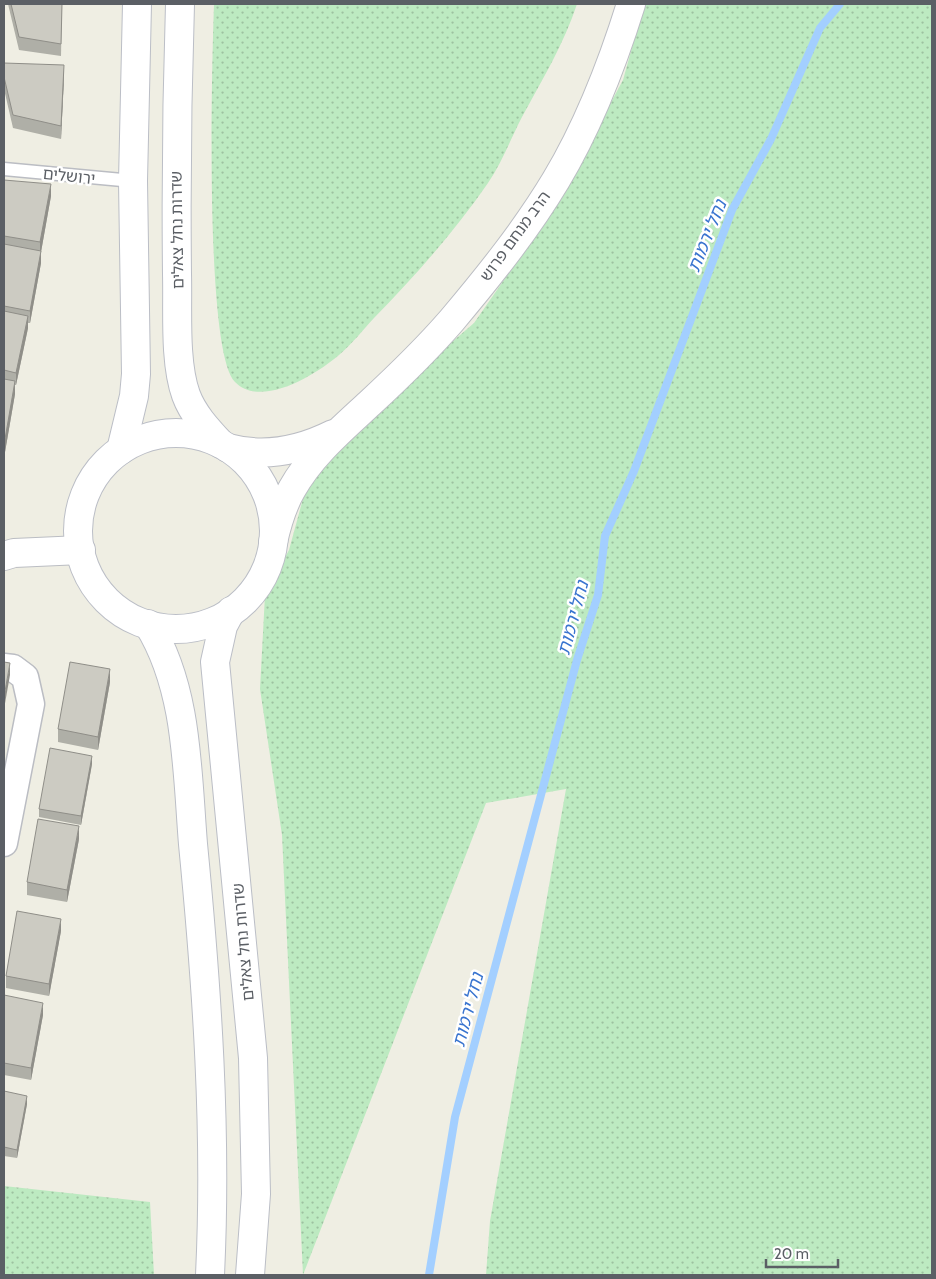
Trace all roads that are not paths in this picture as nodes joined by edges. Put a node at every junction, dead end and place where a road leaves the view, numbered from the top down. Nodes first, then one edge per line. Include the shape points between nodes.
1 (137, 4) edge
2 (180, 4) edge
3 (631, 4) edge
4 (4, 169) edge
5 (133, 182) junction
6 (341, 430) junction
7 (225, 446) junction
8 (121, 450) junction
9 (273, 542) junction
10 (81, 550) junction
11 (4, 556) edge
12 (231, 612) junction
13 (148, 624) junction
14 (4, 667) edge
15 (4, 843) edge
16 (210, 1275) edge
17 (250, 1275) edge

1 - 5 main road
2 - 7 main road, שדרות נחל צאלים via 176,167 181,365 190,405
3 - 6 main road, הרב מנחם פרוש via 616,52 588,120 556,180 521,233 451,321
4 - 5 lane, ירושלים
5 - 8 main road via 136,374
6 - 7 main road, הרב מנחם פרוש via 285,451 251,453
6 - 9 main road, הרב מנחם פרוש via 317,454 291,490
7 - 8 main road via 195,435 164,433 149,436
7 - 9 main road via 249,466 264,489 272,515
8 - 10 main road via 100,469 86,494 79,522
9 - 12 main road, הרב מנחם פרוש via 259,582
10 - 11 main road
10 - 13 main road via 89,574 103,596 122,612
12 - 13 main road via 191,628
12 - 17 main road, שדרות נחל צאלים via 223,626 215,662 253,1058 256,1194
13 - 16 main road via 168,661 176,690 203,940 212,1086 214,1201
14 - 15 street via 13,668 26,677 31,704

